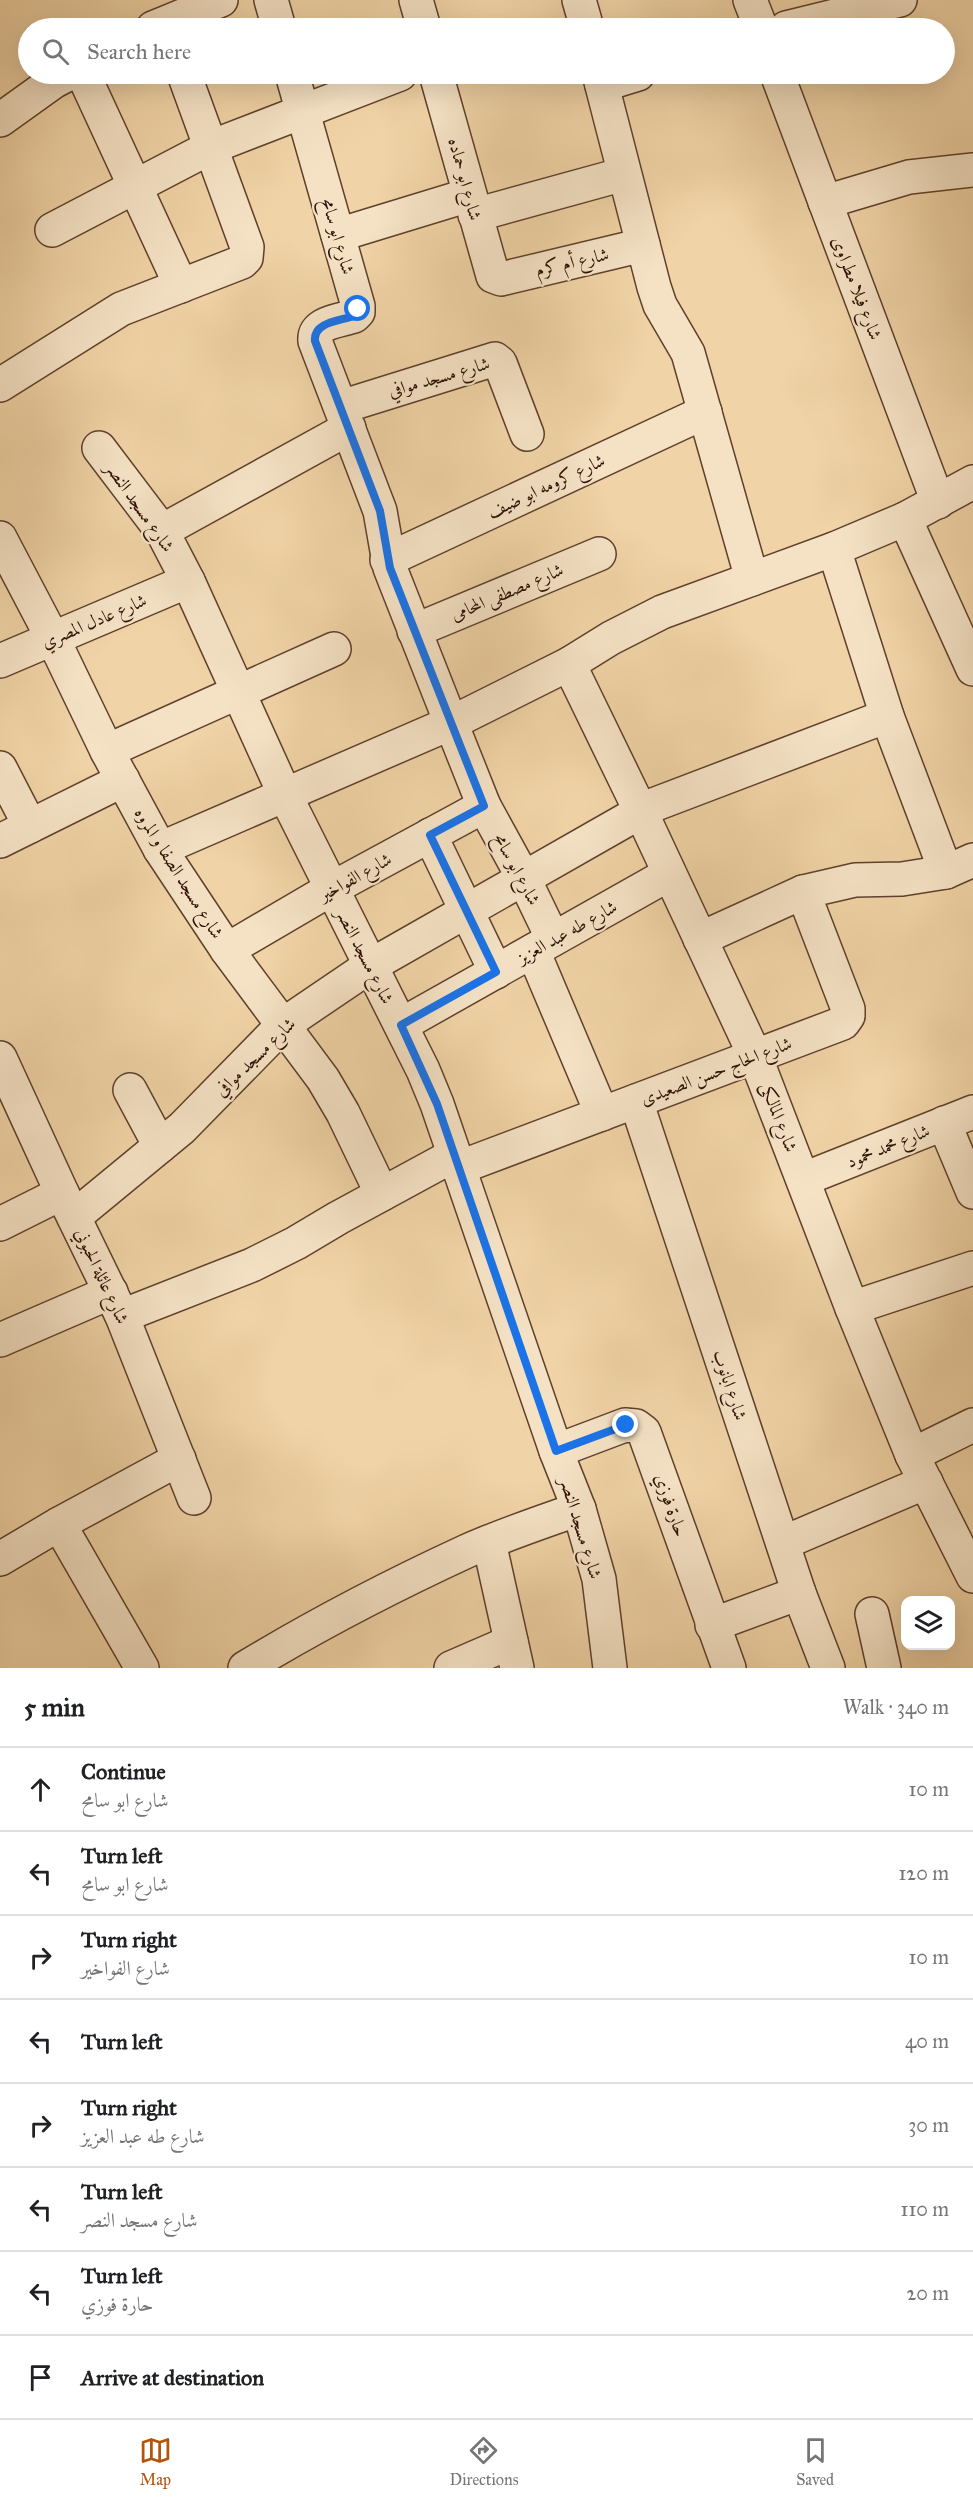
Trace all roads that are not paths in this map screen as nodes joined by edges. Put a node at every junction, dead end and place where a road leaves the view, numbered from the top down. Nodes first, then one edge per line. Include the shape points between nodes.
1 (271, 0) edge
2 (416, 0) edge
3 (579, 0) edge
4 (750, 0) edge
5 (900, 0) edge
6 (208, 2) edge
7 (177, 18) edge
8 (276, 18) edge
9 (421, 18) edge
10 (584, 18) edge
11 (756, 18) edge
12 (827, 18) edge
13 (50, 84) edge
14 (88, 84) edge
15 (188, 84) edge
16 (295, 84) edge
17 (373, 84) edge
18 (439, 84) edge
19 (601, 84) edge
20 (781, 84) edge
21 (302, 110) junction
22 (0, 120) edge
23 (211, 147) junction
24 (973, 170) edge
25 (624, 174) junction
26 (135, 187) junction
27 (825, 202) junction
28 (472, 205) junction
29 (52, 230) dead end
30 (338, 235) junction
31 (643, 245) junction
32 (501, 279) joint
33 (181, 286) junction
34 (0, 385) edge
35 (705, 412) junction
36 (345, 417) junction
37 (526, 434) dead end
38 (99, 448) dead end
39 (973, 482) edge
40 (938, 502) junction
41 (905, 519) junction
42 (162, 531) junction
43 (0, 538) edge
44 (834, 549) junction
45 (599, 554) dead end
46 (387, 560) junction
47 (752, 579) junction
48 (188, 581) junction
49 (414, 631) junction
50 (53, 639) junction
51 (334, 649) dead end
52 (0, 661) edge
53 (569, 664) junction
54 (973, 669) edge
55 (238, 692) junction
56 (887, 716) junction
57 (451, 723) junction
58 (107, 751) junction
59 (0, 768) edge
60 (123, 780) junction
61 (285, 795) junction
62 (484, 806) junction
63 (640, 811) junction
64 (30, 826) junction
65 (430, 835) junction
66 (0, 841) edge
67 (160, 849) junction
68 (959, 866) edge
69 (669, 874) junction
70 (524, 879) junction
71 (331, 889) junction
72 (803, 892) junction
73 (467, 911) junction
74 (700, 939) junction
75 (543, 945) junction
76 (227, 950) junction
77 (370, 966) junction
78 (496, 972) junction
79 (284, 1025) junction
80 (401, 1025) junction
81 (755, 1056) junction
82 (0, 1058) edge
83 (130, 1090) dead end
84 (636, 1101) junction
85 (602, 1114) junction
86 (959, 1117) edge
87 (160, 1146) junction
88 (456, 1162) junction
89 (804, 1179) junction
90 (973, 1192) edge
91 (382, 1194) junction
92 (68, 1205) junction
93 (0, 1224) edge
94 (973, 1268) edge
95 (116, 1304) junction
96 (852, 1308) junction
97 (0, 1340) edge
98 (973, 1425) edge
99 (556, 1451) junction
100 (179, 1459) junction
101 (919, 1468) junction
102 (194, 1498) dead end
103 (579, 1509) junction
104 (59, 1524) junction
105 (489, 1542) junction
106 (783, 1543) junction
107 (0, 1559) edge
108 (973, 1576) edge
109 (799, 1593) junction
110 (872, 1614) dead end
111 (712, 1625) junction
112 (514, 1655) edge
113 (142, 1668) edge
114 (245, 1668) edge
115 (451, 1668) edge
116 (610, 1668) edge
117 (729, 1668) edge
118 (828, 1668) edge
119 (884, 1668) edge

1 - 8 street
2 - 9 street
3 - 10 street
4 - 11 street
5 - 12 street
6 - 7 street
13 - 22 street
14 - 26 street
15 - 23 street
16 - 21 street, شارع ابو سامح
17 - 21 street
18 - 28 street, شارع ابو حماده
19 - 25 street
20 - 27 street, شارع فيلا مطراوى
21 - 23 street
21 - 30 street, شارع ابو سامح
23 - 26 street
23 - 33 street via 248,253 242,262
24 - 27 street via 909,177
25 - 28 street
25 - 31 street
26 - 29 street
26 - 33 street
27 - 40 street, شارع فيلا مطراوى
28 - 30 street
28 - 32 street, شارع ابو حماده via 490,272
30 - 36 street, شارع ابو سامح via 358,312 320,327 315,337
31 - 32 street, شارع أم كرم
31 - 35 street via 660,304 688,353
33 - 34 street via 121,309
35 - 46 street, شارع كرومه ابو ضيف
35 - 47 street
36 - 37 street, شارع مسجد موافي via 495,359 500,363
36 - 42 street
36 - 46 street, شارع ابو سامح via 380,511
38 - 42 street, شارع مسجد النصر
39 - 40 street
40 - 41 street
41 - 44 street
41 - 54 street
42 - 48 street, شارع مسجد النصر
43 - 50 street, شارع مسجد الصفا و المروه
44 - 47 street
44 - 56 street
45 - 49 street, شارع مصطفى المحامى
46 - 49 street, شارع ابو سامح
47 - 53 street via 662,612
48 - 50 street, شارع عادل المصري
48 - 55 street, شارع مسجد النصر
49 - 57 street, شارع ابو سامح
50 - 52 street, شارع عادل المصري
50 - 58 street, شارع مسجد الصفا و المروه
51 - 55 street
53 - 57 street
53 - 63 street, شارع المالكى
55 - 58 street
55 - 61 street, شارع مسجد النصر
56 - 63 street, شارع مسجد موافي
56 - 68 street
57 - 61 street
57 - 62 street, شارع ابو سامح
58 - 60 street, شارع مسجد الصفا و المروه
59 - 64 street
60 - 64 street
60 - 67 street, شارع مسجد الصفا و المروه
61 - 67 street
61 - 71 street, شارع مسجد النصر
62 - 65 street, شارع الفواخير
62 - 70 street, شارع ابو سامح
63 - 69 street, شارع المالكى
63 - 70 street, شارع مسجد موافي
64 - 66 street
65 - 71 street, شارع الفواخير
65 - 73 street
67 - 76 street, شارع مسجد الصفا و المروه
68 - 72 street via 902,879 855,880
69 - 74 street, شارع المالكى
69 - 75 street, شارع طه عبد العزيز
70 - 73 street, شارع مسجد موافي
70 - 75 street, شارع ابو سامح
71 - 76 street, شارع الفواخير
71 - 77 street, شارع مسجد النصر
72 - 74 street
72 - 81 street, شارع الحاج حسن الصعيدى via 848,1016 843,1023
73 - 77 street, شارع مسجد موافي
73 - 78 street
74 - 81 street, شارع المالكى
75 - 78 street, شارع طه عبد العزيز
75 - 85 street, شارع ابو سامح
76 - 79 street, شارع مسجد الصفا و المروه
77 - 79 street, شارع مسجد موافي
77 - 80 street, شارع مسجد النصر
78 - 80 street, شارع طه عبد العزيز
79 - 87 street, شارع مسجد موافي
79 - 91 street, شارع مسجد الصفا و المروه via 328,1087
80 - 88 street, شارع مسجد النصر via 434,1095
81 - 84 street, شارع الحاج حسن الصعيدى
81 - 89 street, شارع المالكى
82 - 92 street, شارع عائلة الحبوني
83 - 87 street
84 - 85 street, شارع الحاج حسن الصعيدى
84 - 106 street, شارع ابانوب
85 - 88 street, شارع الحاج حسن الصعيدى
86 - 89 street, شارع محمد محمود
86 - 90 street
87 - 92 street, شارع مسجد موافي
88 - 91 street, شارع الحاج حسن الصعيدى
88 - 99 street, شارع مسجد النصر
89 - 96 street, شارع المالكى
91 - 95 street, شارع الحاج حسن الصعيدى via 252,1265
92 - 93 street, شارع مسجد موافي
92 - 95 street, شارع عائلة الحبوني
94 - 96 street
95 - 97 street, شارع الحاج حسن الصعيدى
95 - 100 street, شارع عائلة الحبوني
96 - 101 street, شارع المالكى
98 - 101 street
99 - 103 street, شارع مسجد النصر
99 - 111 street, حارة فوزي via 626,1425 644,1432
100 - 102 street, شارع عائلة الحبوني
100 - 104 street
101 - 106 street
101 - 108 street, شارع المالكى
103 - 105 street
103 - 116 street, شارع مسجد النصر via 599,1579
104 - 107 street
104 - 113 street
105 - 112 street
105 - 114 street via 385,1590
106 - 109 street, شارع ابانوب
109 - 111 street
109 - 118 street, شارع ابانوب
110 - 119 street
111 - 117 street, حارة فوزي
112 - 115 street

